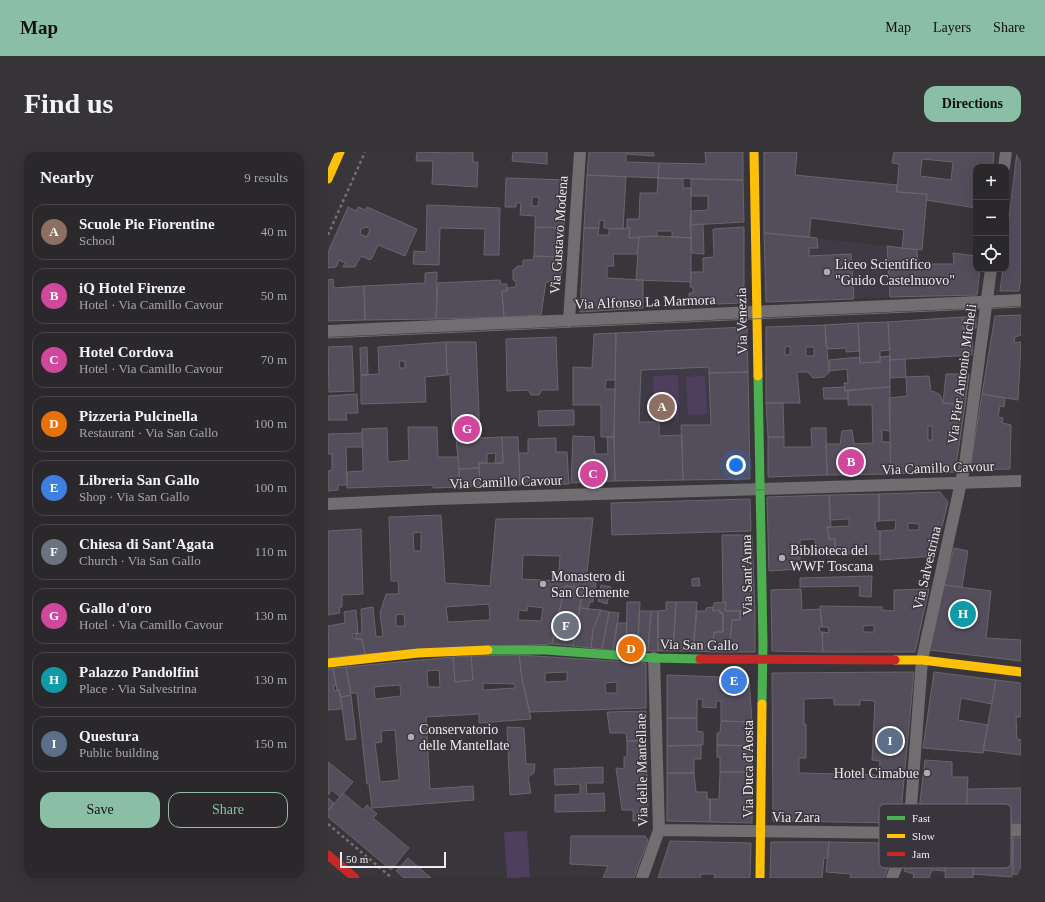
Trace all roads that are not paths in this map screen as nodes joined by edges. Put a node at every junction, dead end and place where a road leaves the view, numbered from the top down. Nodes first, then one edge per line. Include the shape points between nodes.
1 (340, 152) edge
2 (580, 152) edge
3 (754, 152) edge
4 (1006, 152) edge
5 (1004, 164) edge
6 (328, 179) edge
7 (991, 272) edge
8 (1021, 300) edge
9 (986, 302) junction
10 (756, 312) junction
11 (569, 321) junction
12 (328, 331) edge
13 (1021, 480) edge
14 (961, 483) junction
15 (760, 489) junction
16 (328, 504) edge
17 (654, 658) junction
18 (762, 660) junction
19 (922, 660) junction
20 (328, 664) edge
21 (1021, 672) edge
22 (911, 804) edge
23 (659, 830) junction
24 (1011, 830) edge
25 (1021, 830) edge
26 (762, 832) junction
27 (879, 833) edge
28 (328, 855) edge
29 (896, 868) edge
30 (355, 878) edge
31 (642, 878) edge
32 (760, 878) edge
33 (892, 878) edge

1 - 6 street
2 - 11 street, Via Gustavo Modena
3 - 10 street, Via Venezia
4 - 5 street
7 - 9 street, Via Pier Antonio Micheli
8 - 9 street, Via Alfonso La Marmora
9 - 10 street, Via Alfonso La Marmora
9 - 14 street, Via Pier Antonio Micheli
10 - 11 street, Via Alfonso La Marmora
10 - 15 street, Via Venezia
11 - 12 street, Via Alfonso La Marmora
13 - 14 street, Via Camillo Cavour
14 - 15 street, Via Camillo Cavour
14 - 19 street, Via Salvestrina
15 - 16 street, Via Camillo Cavour
15 - 18 street, Via Sant'Anna
17 - 18 street, Via San Gallo
17 - 20 street, Via San Gallo via 504,649 418,653
17 - 23 street, Via delle Mantellate
18 - 19 street, Via San Gallo
18 - 26 street, Via Duca d'Aosta
19 - 21 street, Via San Gallo
19 - 22 street, Via Salvestrina
23 - 26 street, Via Zara
23 - 31 street, Via delle Mantellate
24 - 25 street, Via Zara
26 - 27 street, Via Zara
26 - 32 street, Via Duca d'Aosta
28 - 30 street
29 - 33 street, Via Salvestrina

